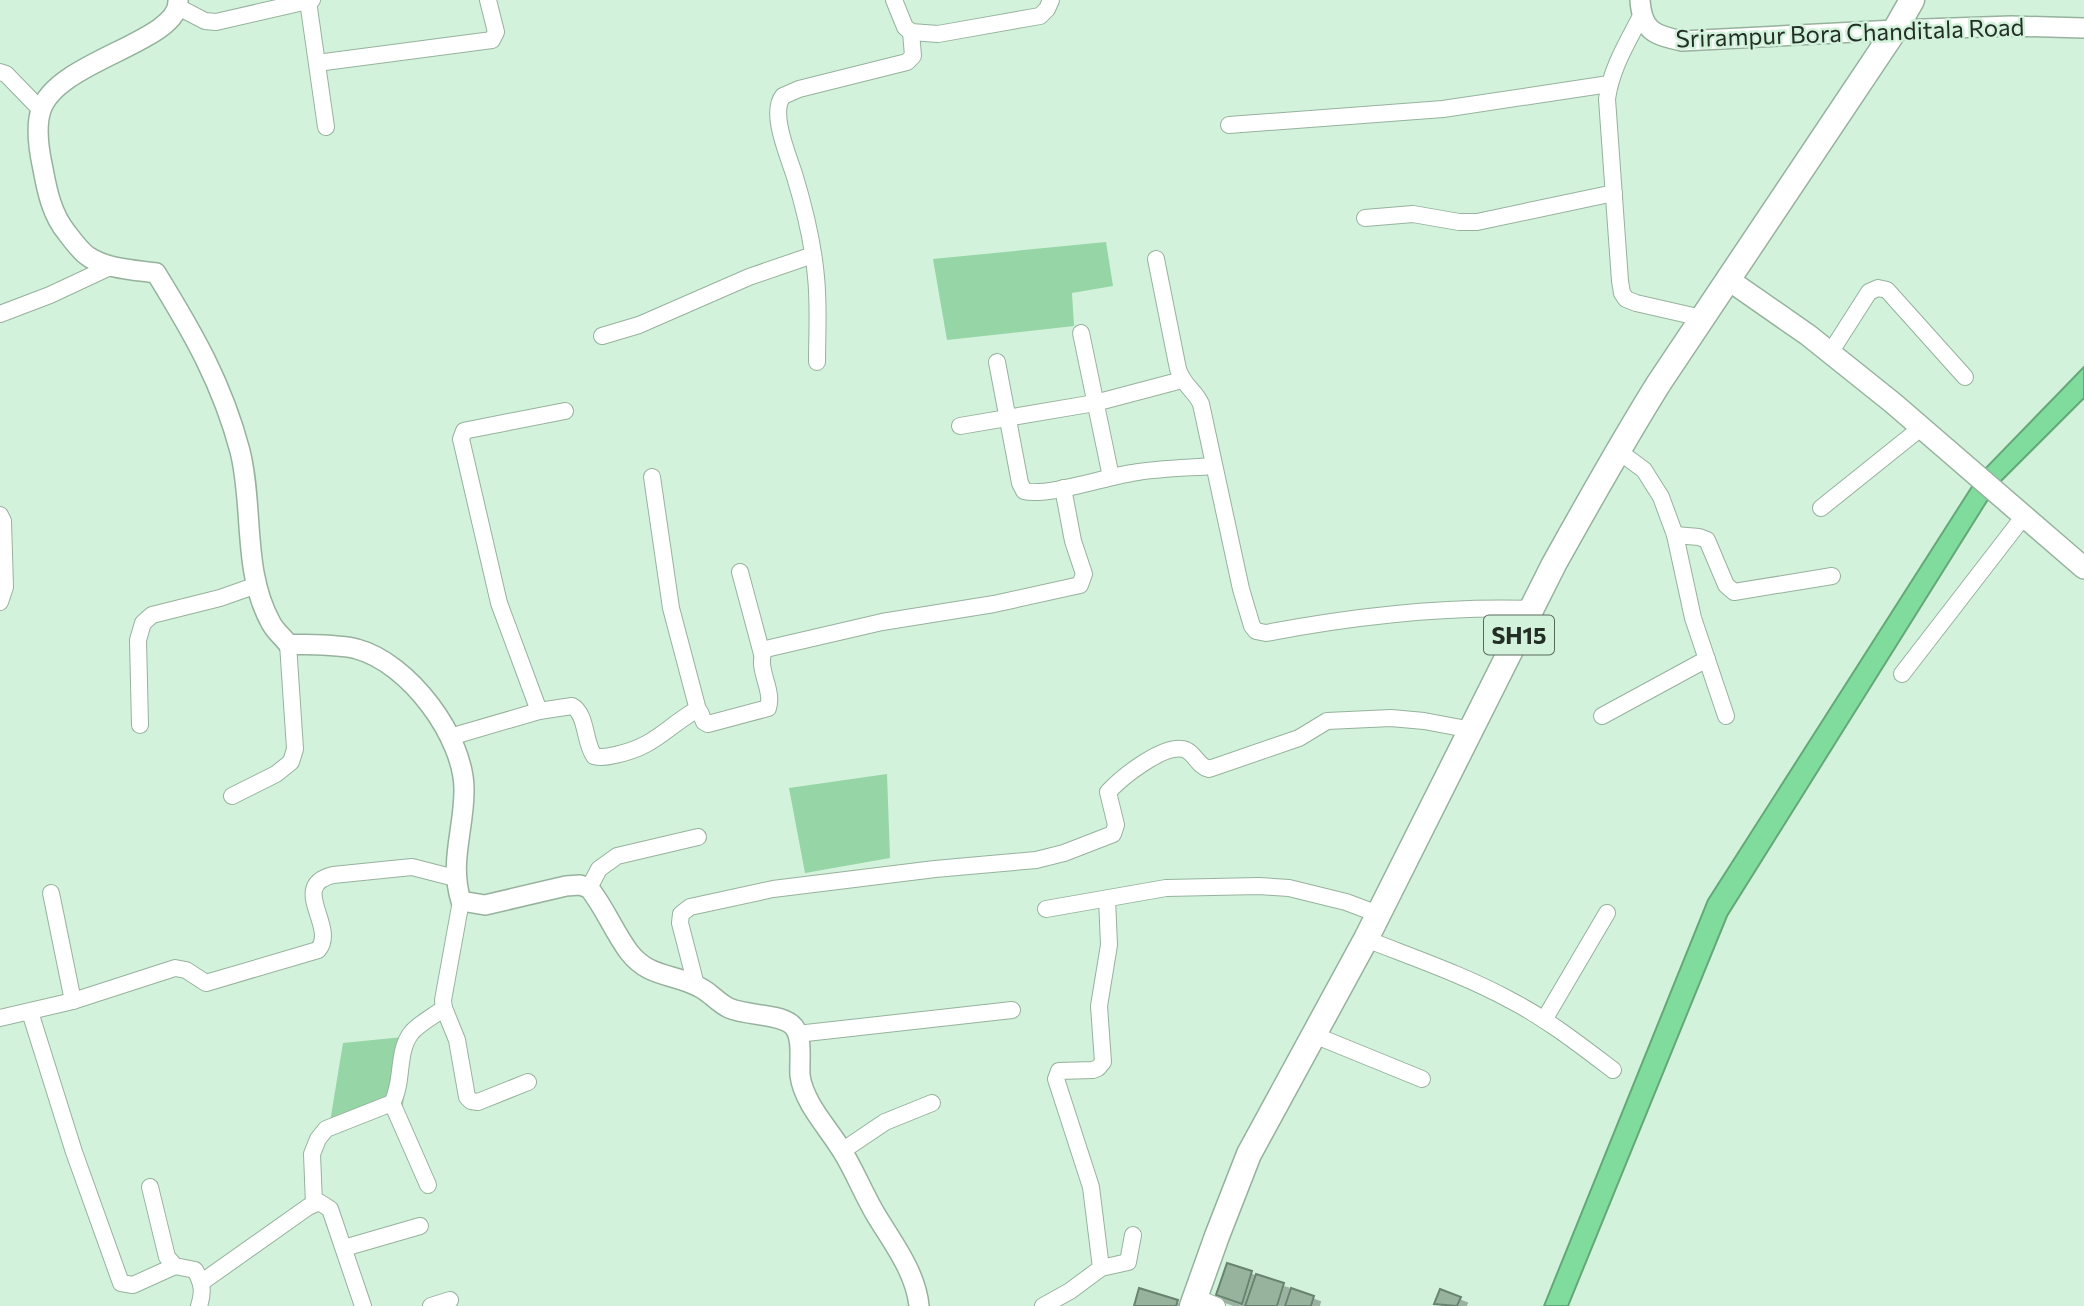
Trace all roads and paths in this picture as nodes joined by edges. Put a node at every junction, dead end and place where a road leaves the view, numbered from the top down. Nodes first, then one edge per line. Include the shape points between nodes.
1 (488, 0) edge
2 (894, 0) edge
3 (1051, 0) edge
4 (1912, 0) edge
5 (310, 1) edge
6 (178, 4) edge
7 (1641, 8) edge
8 (2084, 28) edge
9 (1895, 30) junction
10 (911, 32) junction
11 (317, 63) junction
12 (0, 72) edge
13 (1609, 84) junction
14 (41, 110) junction
15 (1229, 125) dead end
16 (326, 127) dead end
17 (1614, 193) junction
18 (1365, 218) dead end
19 (813, 254) junction
20 (1156, 259) dead end
21 (112, 266) junction
22 (1729, 279) junction
23 (0, 314) edge
24 (1702, 318) junction
25 (1081, 333) dead end
26 (602, 336) dead end
27 (1830, 353) junction
28 (817, 362) dead end
29 (997, 362) dead end
30 (1965, 377) dead end
31 (1182, 380) junction
32 (1095, 403) junction
33 (565, 411) dead end
34 (1008, 417) junction
35 (960, 426) dead end
36 (1922, 428) junction
37 (1617, 450) junction
38 (1214, 466) junction
39 (652, 477) dead end
40 (1111, 477) junction
41 (1063, 488) junction
42 (1821, 508) dead end
43 (0, 515) edge
44 (2024, 516) junction
45 (1675, 535) junction
46 (2084, 568) edge
47 (740, 572) dead end
48 (1832, 576) dead end
49 (257, 585) junction
50 (0, 602) edge
51 (1532, 609) junction
52 (288, 644) junction
53 (762, 654) junction
54 (1707, 659) junction
55 (1902, 674) dead end
56 (698, 710) junction
57 (538, 711) junction
58 (1602, 716) dead end
59 (1726, 716) dead end
60 (140, 725) dead end
61 (1472, 730) junction
62 (450, 737) junction
63 (232, 796) dead end
64 (698, 837) dead end
65 (455, 878) junction
66 (589, 888) junction
67 (51, 893) dead end
68 (1107, 899) junction
69 (461, 901) junction
70 (1046, 909) dead end
71 (1607, 913) dead end
72 (1378, 914) junction
73 (1366, 939) junction
74 (696, 985) junction
75 (73, 1001) junction
76 (444, 1008) junction
77 (1012, 1010) dead end
78 (30, 1012) junction
79 (0, 1018) edge
80 (1544, 1020) junction
81 (797, 1034) junction
82 (1314, 1035) junction
83 (1613, 1070) dead end
84 (1422, 1079) dead end
85 (528, 1082) dead end
86 (392, 1103) junction
87 (932, 1103) dead end
88 (842, 1151) junction
89 (428, 1185) dead end
90 (150, 1187) dead end
91 (314, 1204) junction
92 (421, 1226) dead end
93 (1133, 1235) dead end
94 (344, 1248) junction
95 (175, 1266) junction
96 (1101, 1268) junction
97 (202, 1282) junction
98 (450, 1300) dead end
99 (1202, 1303) edge
100 (199, 1306) edge
101 (363, 1306) edge
102 (431, 1306) edge
103 (919, 1306) edge
104 (1043, 1306) edge

1 - 11 street via 495,27 492,40
2 - 10 street
3 - 10 street via 1040,16 938,34
4 - 9 main road, SH15
5 - 6 street via 216,22 205,22
5 - 11 street
6 - 14 street via 169,20 143,40 80,69 50,95
7 - 9 street, Srirampur Bora Chanditala Road via 1650,30 1682,41
7 - 13 street
8 - 9 street, Srirampur Bora Chanditala Road
9 - 22 main road, SH15
10 - 19 street via 913,56 907,62 799,89 779,100 780,126
11 - 16 street
12 - 14 street
13 - 15 street via 1443,109
13 - 17 street
14 - 21 street via 38,146 50,202 65,231 88,257
17 - 18 street via 1477,222 1413,214
17 - 24 street via 1616,253 1626,299
19 - 26 street
19 - 28 street
20 - 31 street
21 - 23 street
21 - 49 street via 156,273 222,392 240,453
22 - 24 main road, SH15
22 - 27 main road
24 - 37 main road, SH15
25 - 32 street
27 - 30 street via 1869,292 1882,288
27 - 36 main road
29 - 34 street
31 - 32 street
31 - 38 street via 1201,404
32 - 34 street
32 - 40 street
33 - 57 street via 464,431 461,439 499,603
34 - 35 street
34 - 41 street via 1022,488 1028,492
36 - 42 street
36 - 44 main road
37 - 45 street via 1654,482
37 - 51 main road, SH15
38 - 40 street
38 - 51 street via 1241,589 1256,631 1416,610
39 - 56 street via 671,608
40 - 41 street
41 - 53 street via 1084,574 1080,585 882,622 778,645
43 - 50 street via 5,587
44 - 46 main road
44 - 55 street
45 - 48 street via 1707,540 1726,585 1734,592
45 - 54 street
47 - 53 street
49 - 52 street via 271,624
49 - 60 street via 152,615 143,623 138,640
51 - 61 main road, SH15
52 - 62 street via 357,649 387,664 410,681
52 - 63 street via 295,749 291,762
53 - 56 street via 768,708 708,724
54 - 58 street
54 - 59 street
56 - 57 street via 640,749 602,758 589,749 575,707
57 - 62 street
61 - 72 main road, SH15
61 - 74 street via 1391,718 1327,721 1299,738 1209,769 1188,751 1174,749 1146,760 1108,792 1116,825 1113,834 1063,853 1036,860 773,889 690,907 681,914 680,923
62 - 65 street via 464,788
64 - 66 street via 617,856 599,869
65 - 69 street
65 - 75 street via 412,867 320,878 313,892 323,937 318,950 206,983 175,968
66 - 69 street via 566,886 485,905
66 - 74 street via 641,965
67 - 75 street
68 - 70 street
68 - 72 street via 1166,888 1259,886 1289,888
68 - 96 street via 1107,962 1099,1006 1102,1066 1059,1071 1056,1079 1091,1187
69 - 76 street
71 - 80 street
72 - 73 main road, SH15
73 - 80 street via 1469,979
73 - 82 main road, SH15
74 - 81 street via 725,1007 780,1019
75 - 78 street
76 - 85 street via 457,1040 464,1087 471,1101
76 - 86 street via 415,1029 405,1044
77 - 81 street
78 - 79 street
78 - 95 street via 121,1283 133,1284
80 - 83 street
81 - 88 street via 804,1090
82 - 84 street
82 - 99 main road, SH15 via 1249,1154
86 - 89 street
86 - 91 street via 326,1129 318,1139 312,1154
87 - 88 street via 885,1122
88 - 103 street via 903,1259
90 - 95 street via 167,1257
91 - 94 street via 324,1203 330,1209
91 - 97 street
92 - 94 street
93 - 96 street via 1128,1262
94 - 101 street
95 - 97 street via 195,1270
96 - 104 street
97 - 100 street
98 - 102 street

